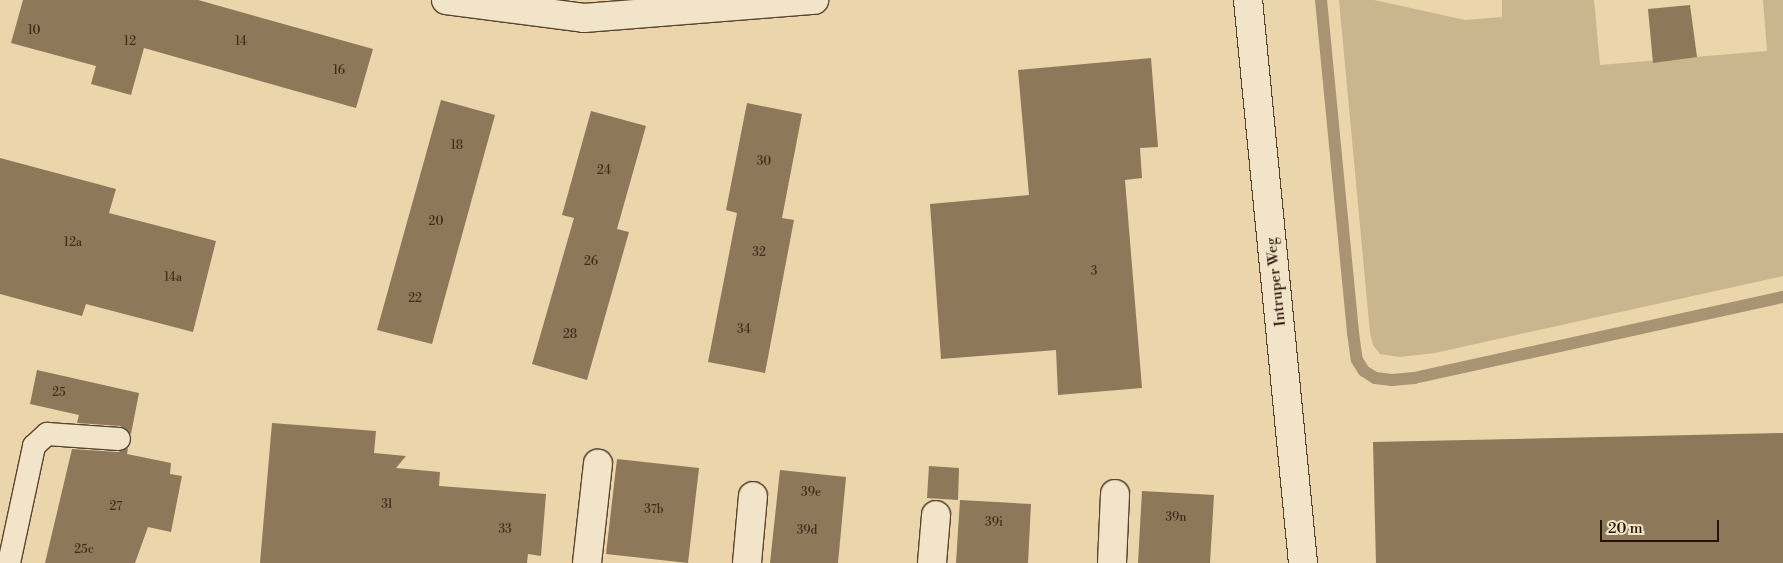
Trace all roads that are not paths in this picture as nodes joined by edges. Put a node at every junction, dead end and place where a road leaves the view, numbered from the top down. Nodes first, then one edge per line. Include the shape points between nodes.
1 (446, 0) edge
2 (814, 0) edge
3 (1248, 0) edge
4 (119, 439) dead end
5 (598, 464) dead end
6 (1115, 494) dead end
7 (753, 496) dead end
8 (936, 515) dead end
9 (9, 563) edge
10 (587, 563) edge
11 (747, 563) edge
12 (932, 563) edge
13 (1112, 563) edge
14 (1303, 563) edge

1 - 2 street via 584,18
3 - 14 street, Intruper Weg
4 - 9 lane via 47,434 34,446
5 - 10 street
6 - 13 street
7 - 11 street
8 - 12 street

